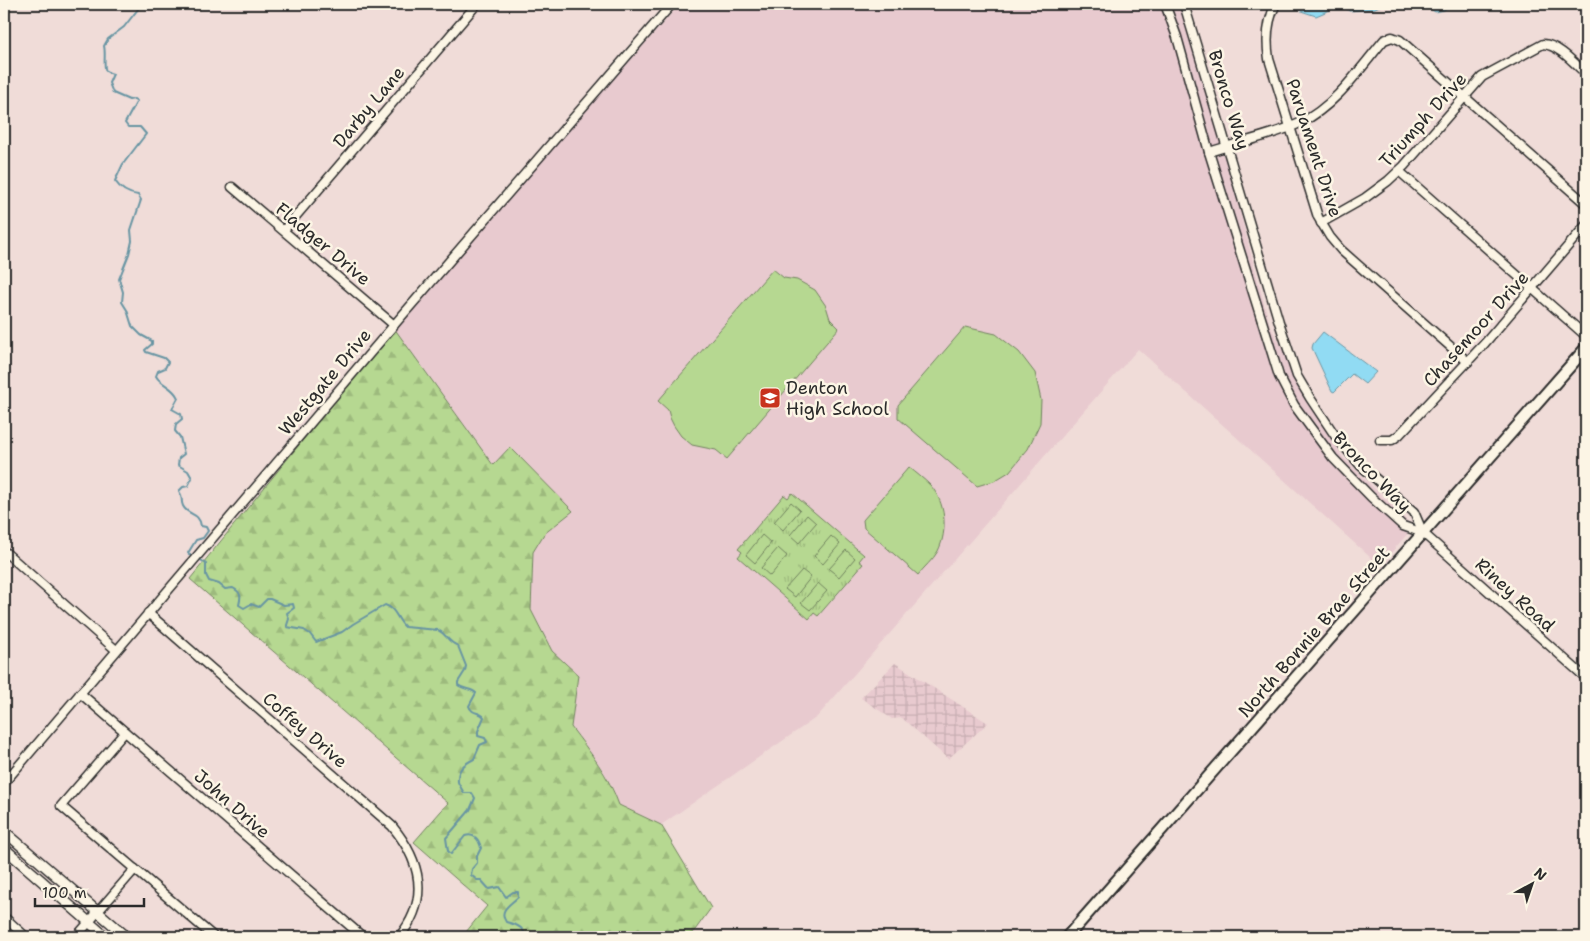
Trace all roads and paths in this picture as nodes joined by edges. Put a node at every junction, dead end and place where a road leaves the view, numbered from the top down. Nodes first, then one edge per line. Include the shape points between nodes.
1 (672, 4) edge
2 (1165, 4) edge
3 (1184, 4) edge
4 (1276, 4) edge
5 (473, 5) edge
6 (1586, 74) edge
7 (1464, 96) junction
8 (1289, 127) junction
9 (1227, 146) junction
10 (1209, 152) junction
11 (1399, 171) junction
12 (232, 186) dead end
13 (1586, 204) edge
14 (1322, 223) junction
15 (1586, 225) edge
16 (284, 230) junction
17 (1532, 288) junction
18 (394, 324) junction
19 (1586, 336) edge
20 (1586, 348) edge
21 (1468, 362) junction
22 (1380, 440) dead end
23 (1424, 533) junction
24 (4, 551) edge
25 (148, 613) junction
26 (116, 650) junction
27 (1586, 678) edge
28 (80, 693) junction
29 (126, 732) junction
30 (4, 782) edge
31 (4, 832) edge
32 (4, 848) edge
33 (135, 869) junction
34 (98, 911) junction
35 (4, 917) edge
36 (89, 922) junction
37 (26, 937) edge
38 (76, 937) edge
39 (106, 937) edge
40 (127, 937) edge
41 (214, 937) edge
42 (363, 937) edge
43 (399, 937) edge
44 (1067, 937) edge

1 - 18 street, Westgate Drive
2 - 10 street, Bronco Way
3 - 9 street, Bronco Way
4 - 8 street, Paruament Drive via 1268,29 1268,51
5 - 16 street, Darby Lane
6 - 7 street, Triumph Drive via 1551,45 1543,44 1488,73
7 - 8 street via 1400,40 1392,37 1384,40 1336,97 1311,117
7 - 11 street, Triumph Drive
7 - 13 street
8 - 9 street
8 - 14 street, Paruament Drive
9 - 10 street
9 - 23 street, Bronco Way via 1298,376 1336,437 1360,465 1414,512
10 - 23 street, Bronco Way via 1279,376 1294,405 1351,478 1404,526
11 - 14 street, Triumph Drive via 1365,198
11 - 17 street
12 - 16 street, Fladger Drive
14 - 21 street, Paruament Drive via 1341,250
15 - 17 street, Chasemoor Drive
16 - 18 street, Fladger Drive
17 - 19 street
17 - 21 street, Chasemoor Drive
18 - 25 street, Westgate Drive
20 - 23 main road, North Bonnie Brae Street
21 - 22 street, Chasemoor Drive via 1396,438
23 - 27 street, Riney Road
23 - 44 main road, North Bonnie Brae Street
24 - 26 street
25 - 26 street, Westgate Drive
25 - 43 street, Coffey Drive via 392,826 410,851 418,885 414,911
26 - 28 street, Westgate Drive
28 - 29 street, John Drive
28 - 30 street, Westgate Drive
29 - 33 street via 61,806
29 - 42 street, John Drive
31 - 34 street
32 - 36 street
33 - 34 street
33 - 41 street
34 - 36 street
34 - 40 street
35 - 37 street
36 - 38 street
36 - 39 street

